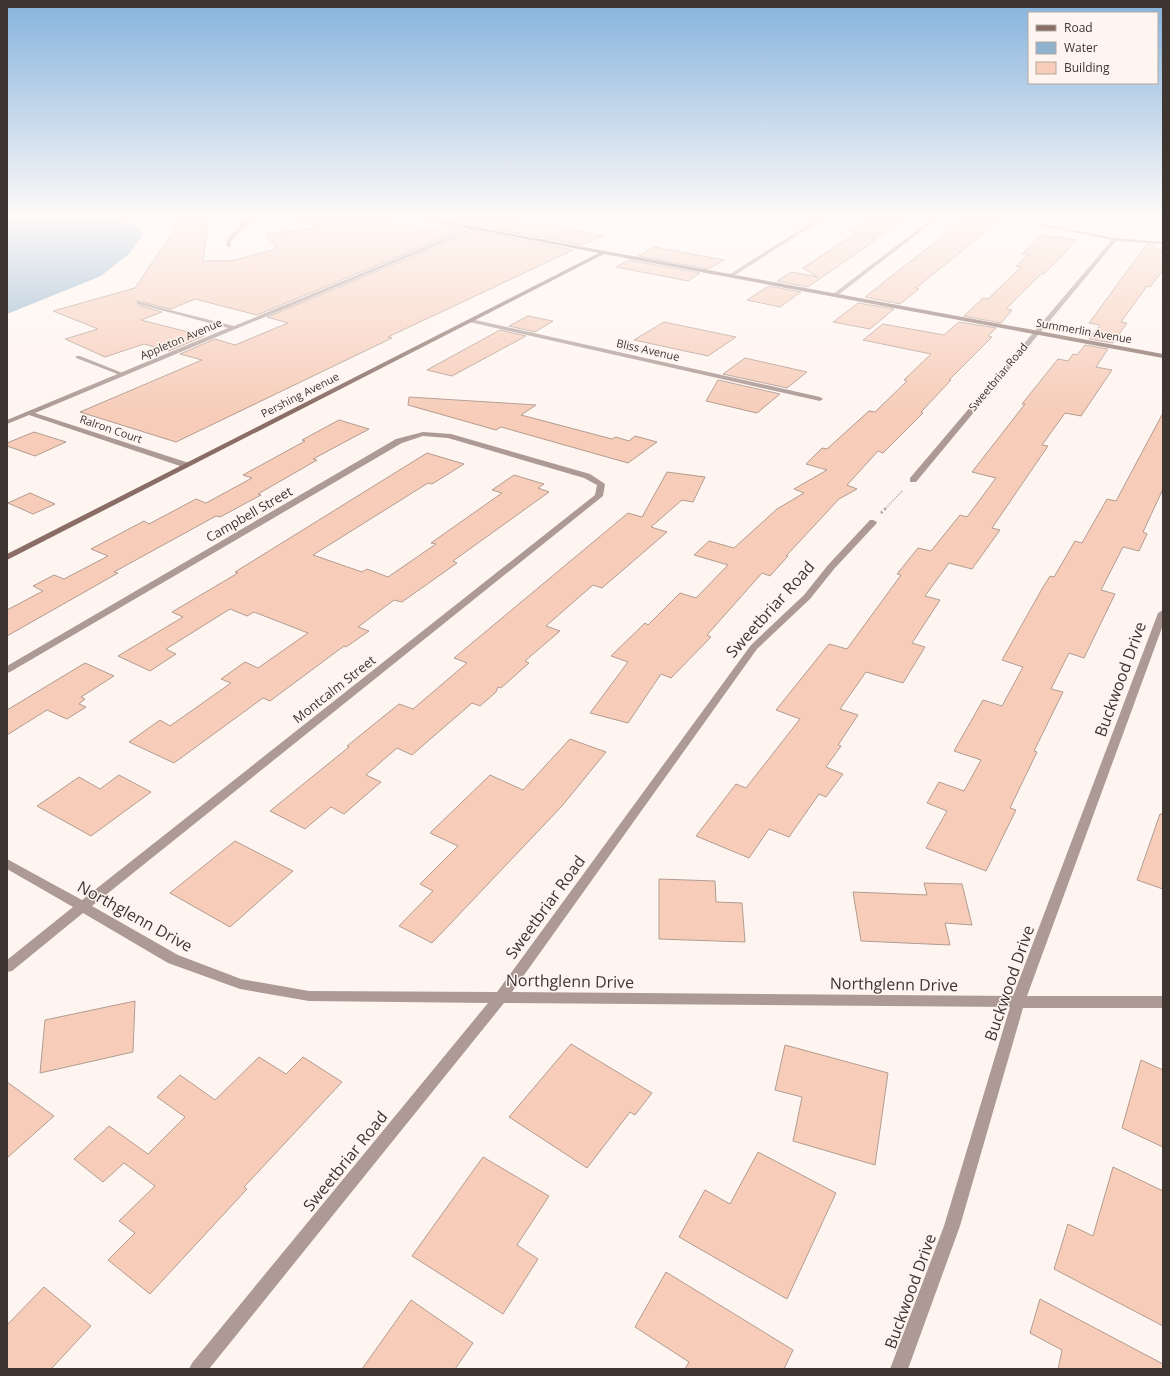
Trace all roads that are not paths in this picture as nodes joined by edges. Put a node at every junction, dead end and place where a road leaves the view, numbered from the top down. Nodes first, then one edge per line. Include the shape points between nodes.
1 (346, 281) edge
2 (549, 281) edge
3 (759, 281) edge
4 (853, 281) edge
5 (1079, 281) edge
6 (835, 295) junction
7 (140, 303) dead end
8 (471, 321) junction
9 (234, 328) junction
10 (1035, 332) junction
11 (1163, 356) edge
12 (78, 357) dead end
13 (122, 374) junction
14 (820, 400) dead end
15 (29, 413) junction
16 (7, 422) edge
17 (516, 456) joint
18 (186, 465) junction
19 (913, 480) road end
20 (873, 522) road end
21 (7, 557) edge
22 (1163, 613) edge
23 (7, 670) edge
24 (7, 863) edge
25 (82, 906) junction
26 (7, 967) edge
27 (501, 997) junction
28 (1018, 1002) junction
29 (1163, 1002) edge
30 (198, 1369) edge
31 (899, 1369) edge

1 - 9 street, Appleton Avenue
2 - 8 street, Pershing Avenue
3 - 6 street, Summerlin Avenue
4 - 6 street
5 - 10 street, Sweetbriar Road
6 - 10 street, Summerlin Avenue
7 - 9 street
8 - 14 street, Bliss Avenue
8 - 18 street, Pershing Avenue
9 - 13 street, Appleton Avenue
10 - 11 street, Summerlin Avenue
10 - 19 street, Sweetbriar Road
12 - 13 street
13 - 15 street, Appleton Avenue
15 - 16 street, Appleton Avenue
15 - 18 street, Ralron Court
17 - 23 street, Campbell Street via 448,436 423,434 399,441
17 - 25 street, Montcalm Street via 586,476 601,484 599,496
18 - 21 street, Pershing Avenue
20 - 27 street, Sweetbriar Road via 807,597 754,647
22 - 28 street, Buckwood Drive
24 - 25 street, Northglenn Drive
25 - 26 street, Montcalm Street
25 - 27 street, Northglenn Drive via 173,959 240,984 309,996
27 - 28 street, Northglenn Drive
27 - 30 street, Sweetbriar Road
28 - 29 street, Northglenn Drive
28 - 31 street, Buckwood Drive via 952,1226

